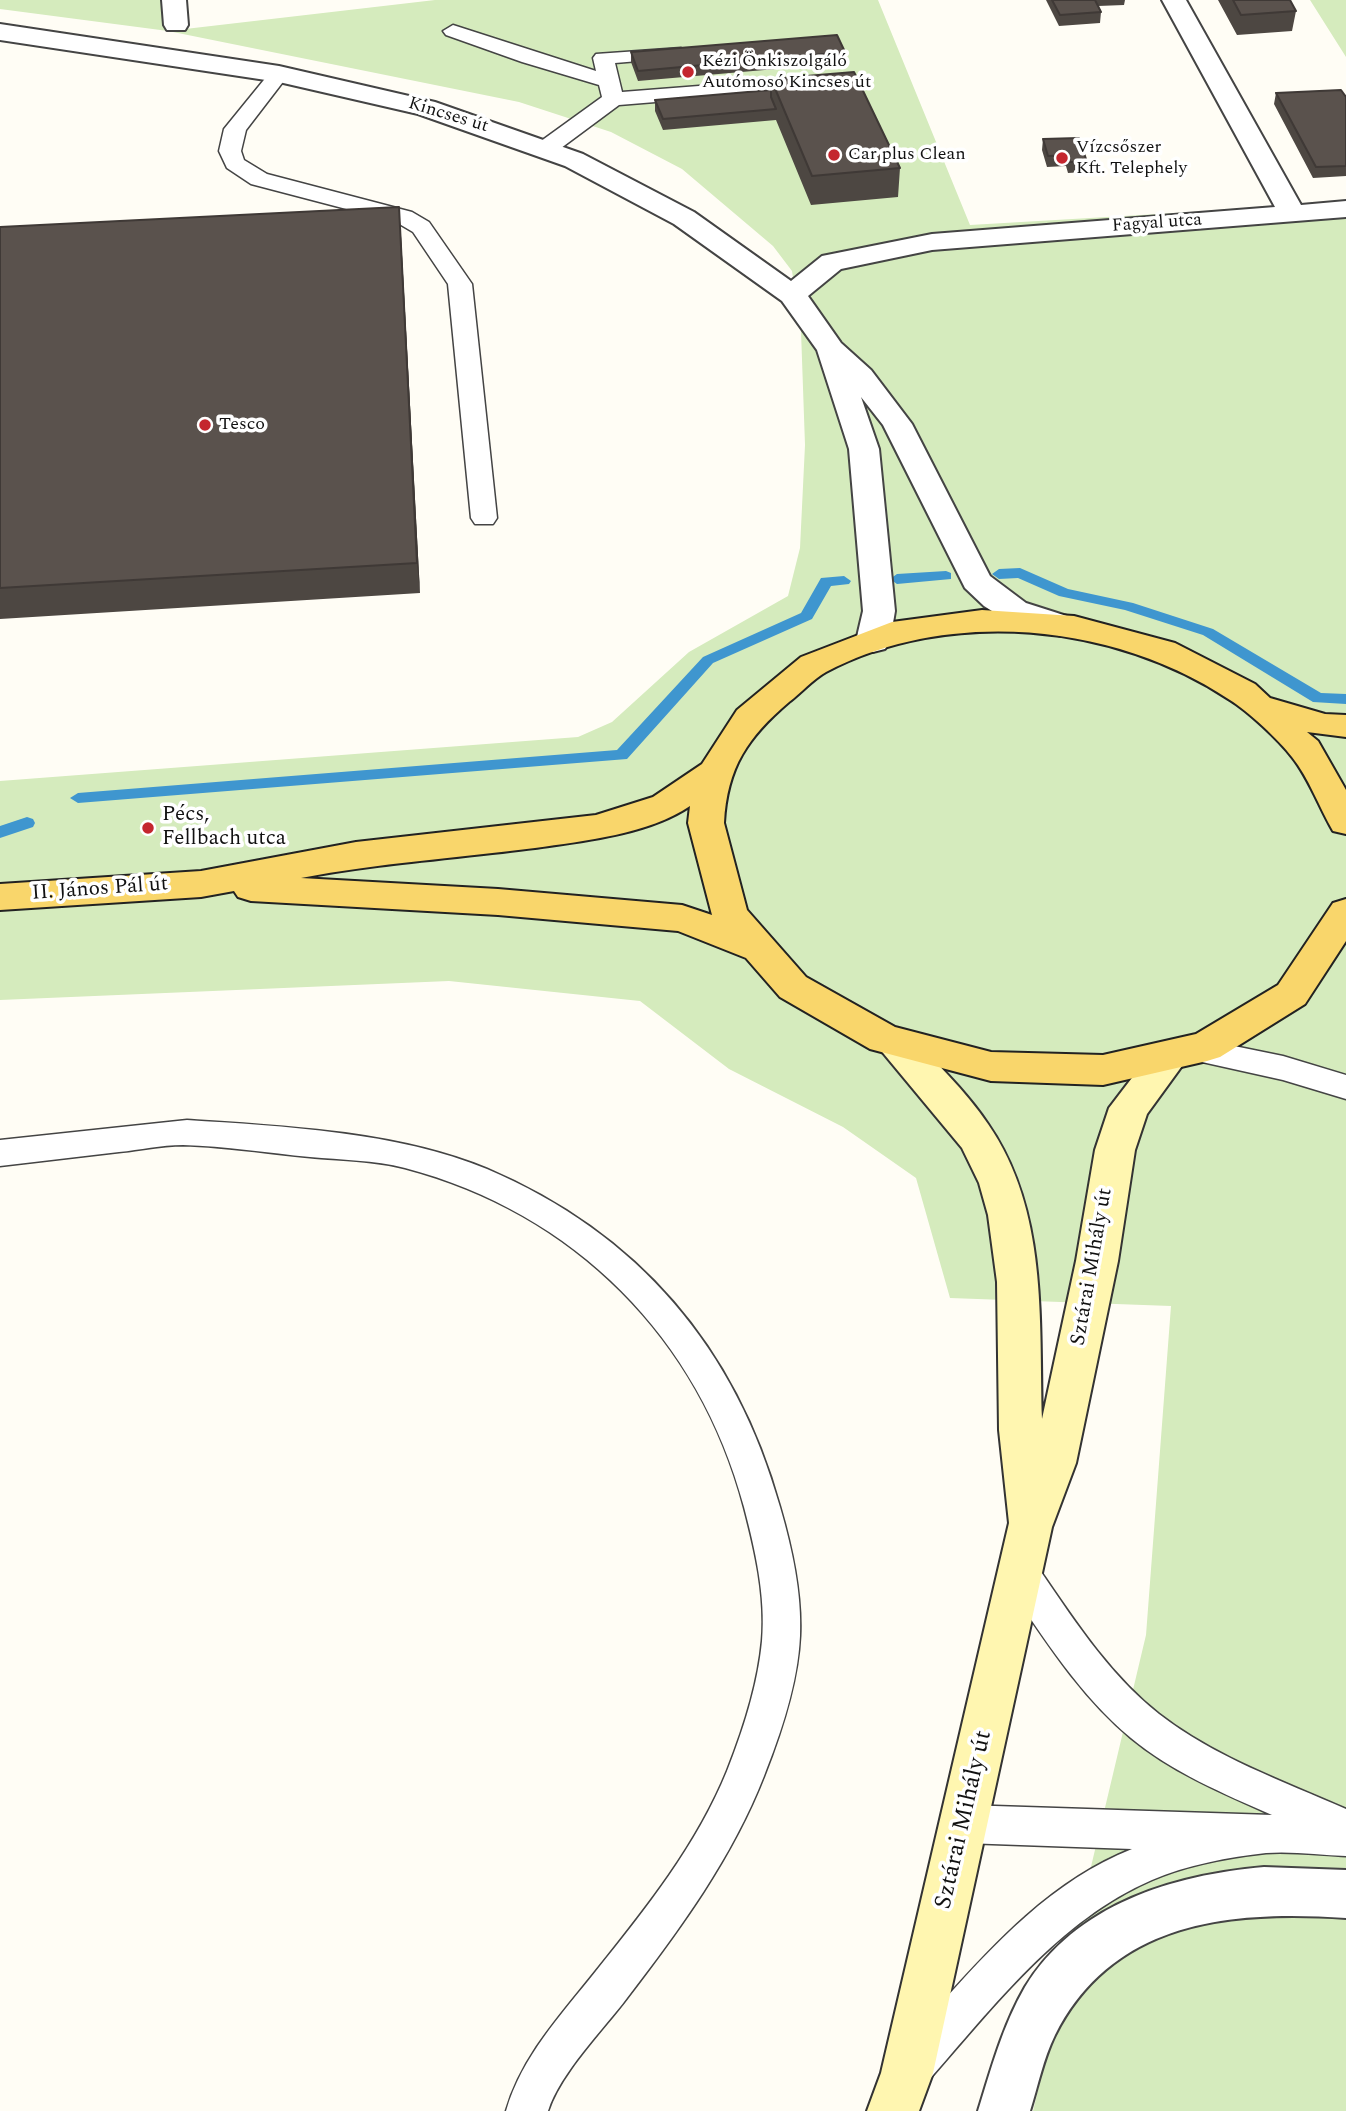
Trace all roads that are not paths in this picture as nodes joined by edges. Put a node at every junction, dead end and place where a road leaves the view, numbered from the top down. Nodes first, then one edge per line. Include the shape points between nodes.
1 (1174, 0) edge
2 (453, 31) dead end
3 (0, 32) edge
4 (700, 50) edge
5 (279, 74) junction
6 (830, 82) edge
7 (611, 90) junction
8 (545, 149) junction
9 (1346, 209) edge
10 (1292, 214) junction
11 (792, 295) junction
12 (831, 349) junction
13 (484, 518) dead end
14 (1061, 625) junction
15 (873, 641) junction
16 (1264, 707) junction
17 (1346, 726) edge
18 (716, 771) junction
19 (1346, 822) edge
20 (201, 884) junction
21 (0, 897) edge
22 (1344, 928) edge
23 (754, 947) junction
24 (893, 1042) junction
25 (1182, 1055) junction
26 (1346, 1087) edge
27 (0, 1153) edge
28 (1025, 1550) junction
29 (964, 1824) junction
30 (1346, 1828) edge
31 (1260, 1836) junction
32 (1346, 1837) edge
33 (1346, 1894) edge
34 (900, 2092) edge
35 (527, 2111) edge
36 (1004, 2111) edge

1 - 10 street
2 - 7 lane
3 - 5 street, Kincses út
4 - 7 lane via 603,58
5 - 8 street, Kincses út via 426,108
5 - 13 lane via 235,129 230,151 234,163 260,179 404,217 432,241 460,284
6 - 7 lane
7 - 8 lane
8 - 11 street, Kincses út via 684,218
9 - 10 street, Fagyal utca
10 - 11 street, Fagyal utca via 932,242 832,262
11 - 12 street, Kincses út
12 - 14 street via 861,376 897,424 976,581 1007,610
12 - 15 street via 864,449 879,611
14 - 15 main road via 964,623
14 - 16 main road via 1160,650 1230,683
15 - 18 main road via 820,663 774,692 740,729
16 - 17 main road via 1324,726
16 - 19 main road via 1315,760 1333,788
18 - 20 main road via 665,806 598,827 356,855
18 - 23 main road via 706,820 712,871 736,922
20 - 21 main road, II. János Pál út
20 - 23 main road via 682,918
22 - 25 main road via 1314,972 1275,1009 1251,1025
23 - 24 main road via 814,1000
24 - 25 main road via 970,1064 1037,1072 1091,1071
24 - 28 street, Sztárai Mihály út via 964,1120 985,1153 1016,1249
25 - 26 lane via 1283,1068
25 - 28 street, Sztárai Mihály út via 1129,1108 1115,1150 1097,1261 1054,1463
27 - 35 lane via 184,1133 365,1149 444,1166 505,1190 566,1224 640,1284 681,1330 727,1405 764,1506 777,1573 781,1638 760,1731 729,1808 698,1868 549,2065
28 - 29 street, Sztárai Mihály út
28 - 30 lane via 1071,1646 1146,1727 1202,1761
29 - 31 lane
29 - 34 street, Sztárai Mihály út
31 - 32 lane
31 - 34 lane via 1185,1849 1141,1865 1066,1911 1014,1955
33 - 36 street via 1292,1890 1178,1902 1139,1918 1099,1943 1051,1993 1029,2034

